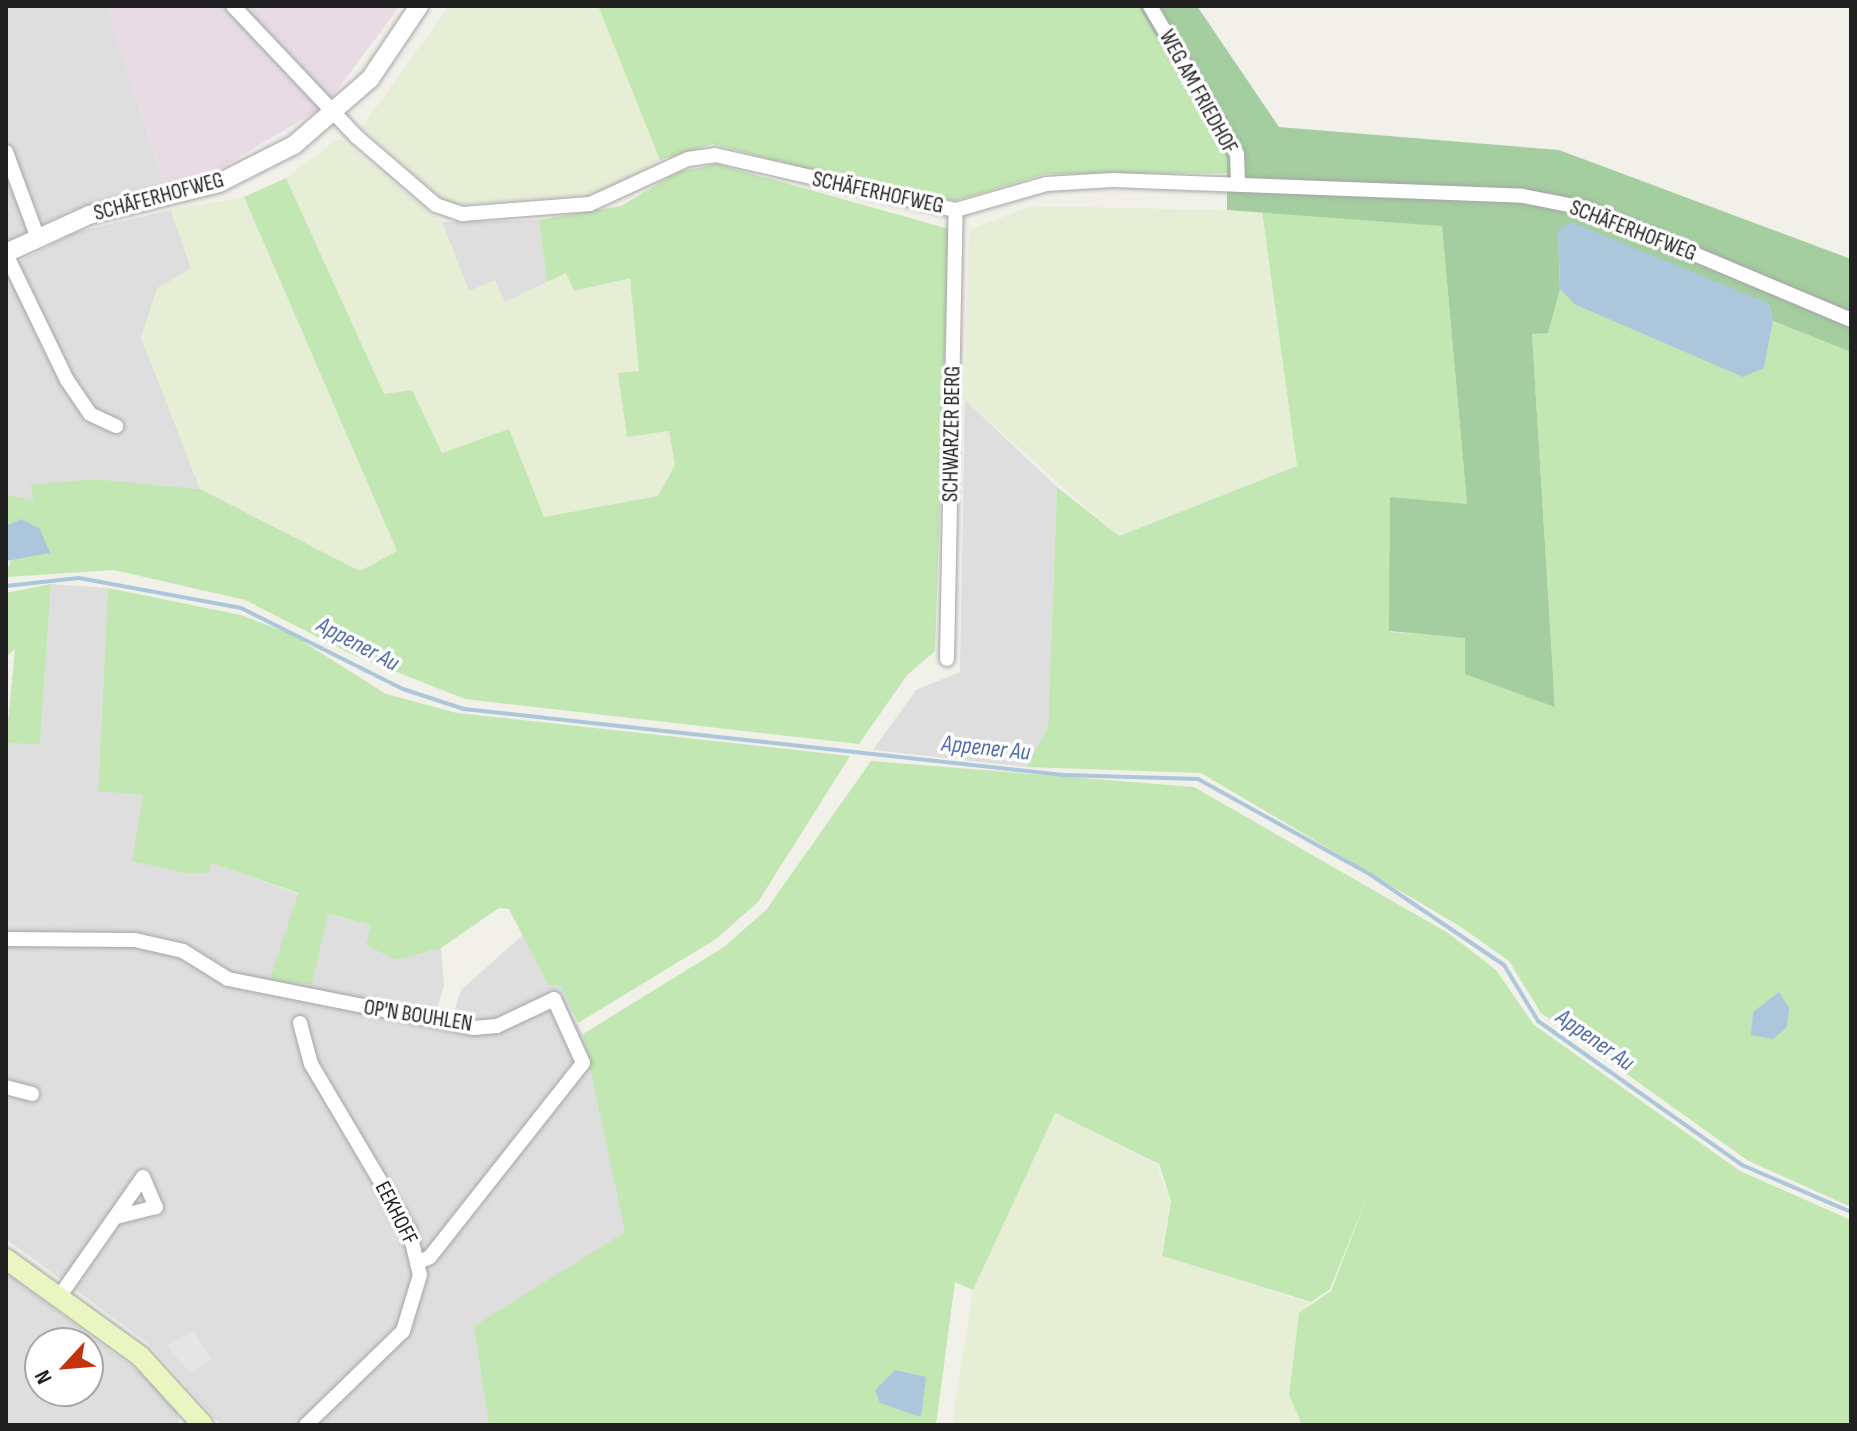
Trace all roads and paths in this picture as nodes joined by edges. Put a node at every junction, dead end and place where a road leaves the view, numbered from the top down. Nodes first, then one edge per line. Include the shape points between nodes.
1 (233, 6) edge
2 (419, 6) edge
3 (1150, 6) edge
4 (335, 115) junction
5 (6, 152) edge
6 (1238, 181) junction
7 (956, 210) junction
8 (37, 236) junction
9 (6, 254) edge
10 (1851, 320) edge
11 (116, 426) dead end
12 (947, 659) dead end
13 (6, 939) edge
14 (300, 1023) dead end
15 (6, 1087) edge
16 (32, 1094) dead end
17 (116, 1217) dead end
18 (6, 1259) edge
19 (419, 1262) junction
20 (59, 1297) junction
21 (200, 1424) edge
22 (306, 1425) edge

1 - 4 street
2 - 4 street
3 - 6 street, WEG AM FRIEDHOF via 1237,154
4 - 7 street, SCHÄFERHOFWEG via 436,205 462,214 590,204 688,159 715,155
4 - 8 street, SCHÄFERHOFWEG via 219,183
5 - 8 street
6 - 7 street, SCHÄFERHOFWEG via 1046,184
6 - 10 street, SCHÄFERHOFWEG via 1523,196 1585,208
7 - 12 street, SCHWARZER BERG
8 - 9 street, SCHÄFERHOFWEG
9 - 11 street via 67,380 90,414
13 - 19 street, OP'N BOUHLEN via 135,940 183,951 228,979 473,1028 497,1026 554,999 583,1063 430,1257
14 - 19 street, EEKHOFF via 311,1064 409,1230
15 - 16 street
17 - 20 street
18 - 20 main road
19 - 22 street, EEKHOFF via 419,1289 403,1331
20 - 21 main road via 140,1356

